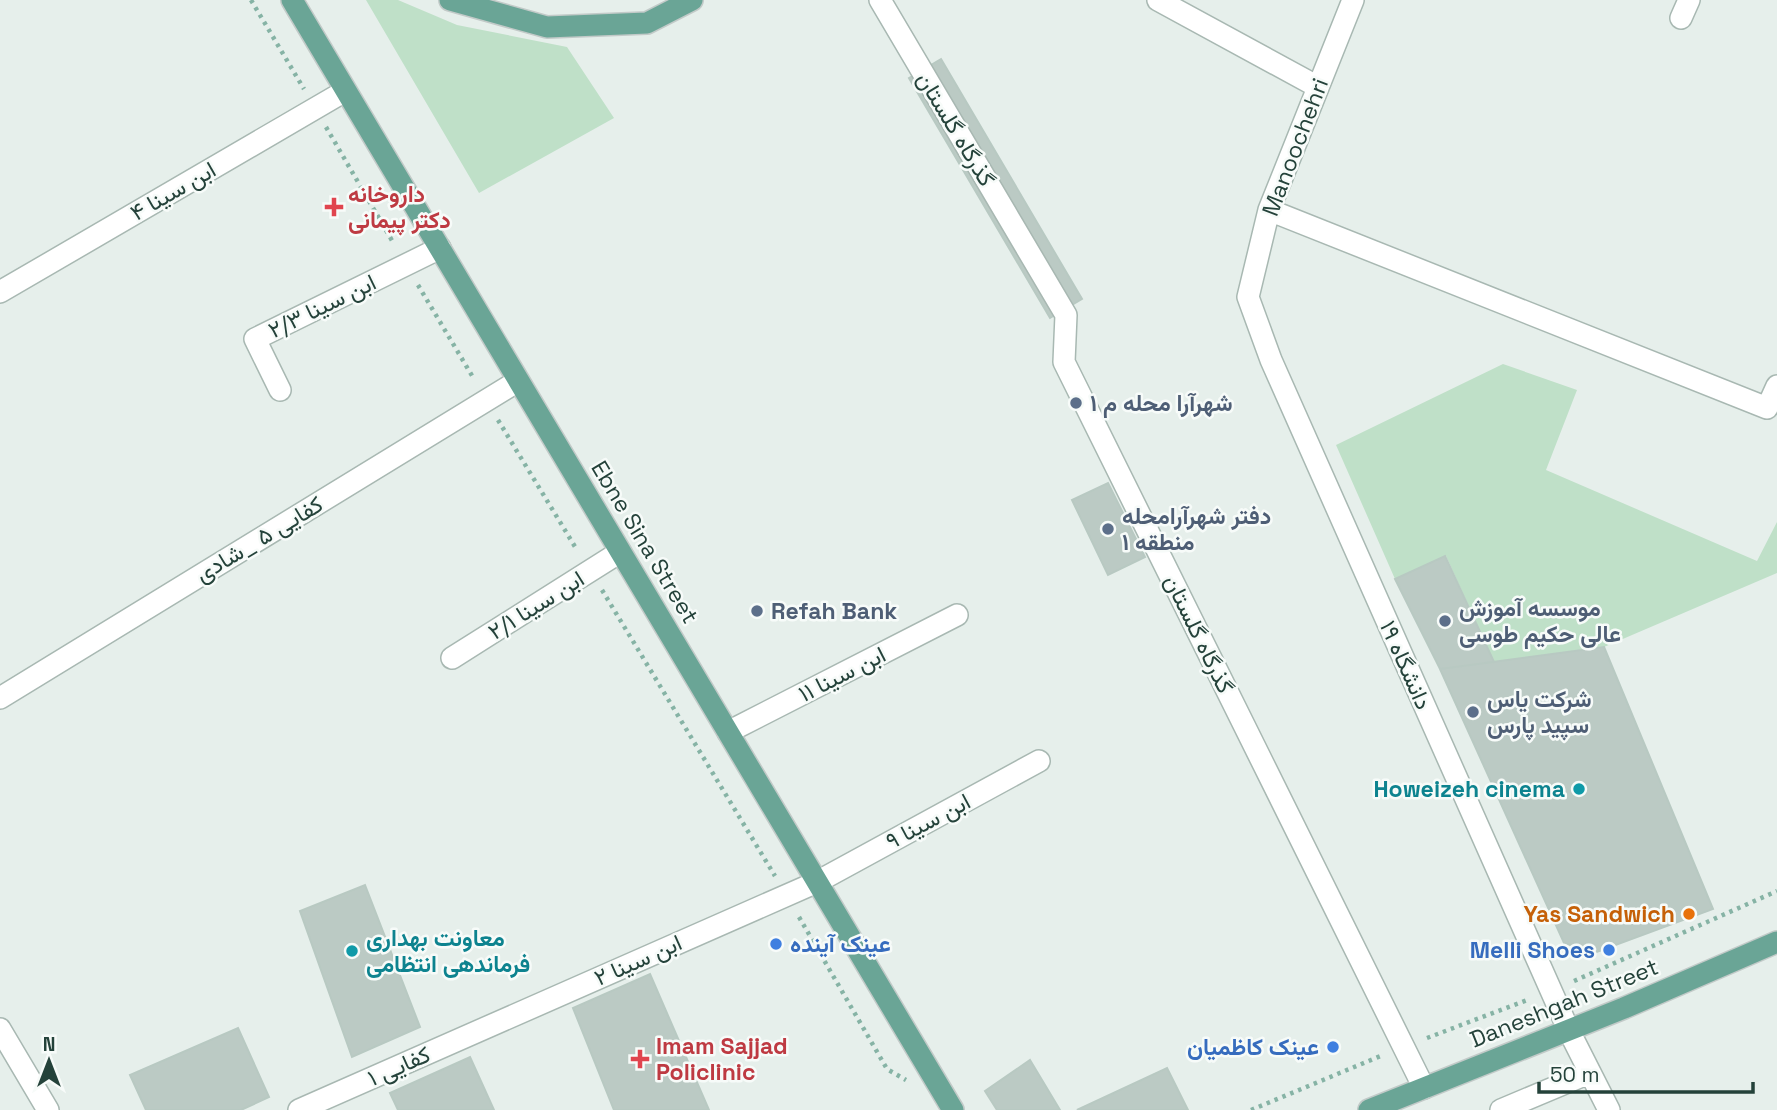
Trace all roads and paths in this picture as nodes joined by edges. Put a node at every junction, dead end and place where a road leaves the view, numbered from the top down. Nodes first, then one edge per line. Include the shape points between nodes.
1 (292, 0) edge
2 (450, 0) edge
3 (692, 0) edge
4 (880, 0) edge
5 (1158, 0) edge
6 (1353, 0) edge
7 (1318, 87) junction
8 (345, 91) junction
9 (1269, 210) junction
10 (440, 248) junction
11 (0, 292) edge
12 (1248, 298) joint
13 (518, 380) junction
14 (280, 390) dead end
15 (1773, 397) edge
16 (620, 552) junction
17 (957, 615) dead end
18 (452, 658) dead end
19 (0, 698) edge
20 (728, 732) junction
21 (1040, 761) dead end
22 (817, 881) junction
23 (1777, 891) edge
24 (1777, 942) edge
25 (1552, 991) junction
26 (0, 1029) edge
27 (1569, 1031) junction
28 (460, 1039) joint
29 (1404, 1046) junction
30 (1589, 1073) junction
31 (1424, 1088) junction
32 (952, 1109) edge
33 (47, 1110) edge
34 (299, 1110) edge
35 (1251, 1110) edge
36 (1369, 1110) edge
37 (1501, 1110) edge
38 (1609, 1110) edge

1 - 8 main road, Ebne Sina Street
2 - 3 main road via 547,27 647,23
4 - 29 street, گذرگاه گلستان via 1066,315 1064,362
5 - 7 street
6 - 7 street, Manoochehri
7 - 9 street, Manoochehri
8 - 10 main road, Ebne Sina Street
8 - 11 street, ابن سینا ۴
9 - 12 street, Manoochehri
9 - 15 street
10 - 13 main road, Ebne Sina Street
10 - 14 street, ابن سینا ۲/۳ via 255,339
12 - 25 street, دانشگاه ۱۹ via 1271,360
13 - 16 main road, Ebne Sina Street
13 - 19 street, کفایی ۵ _شادی
16 - 18 street, ابن سینا ۲/۱
16 - 20 main road, Ebne Sina Street
17 - 20 street, ابن سینا ۱۱
20 - 22 main road, Ebne Sina Street
21 - 22 street, ابن سینا ۹
22 - 28 street, ابن سینا ۲
22 - 32 main road, Ebne Sina Street
23 - 25 path
24 - 27 main road, Daneshgah Street
25 - 27 street, دانشگاه ۱۹
25 - 29 path
26 - 33 street
27 - 30 street, دانشگاه ۱۹
27 - 31 main road, Daneshgah Street
28 - 34 street, کفایی ۱
29 - 31 street, گذرگاه گلستان
29 - 35 path
30 - 37 street
30 - 38 street, دانشگاه ۱۹
31 - 36 main road, Daneshgah Street

